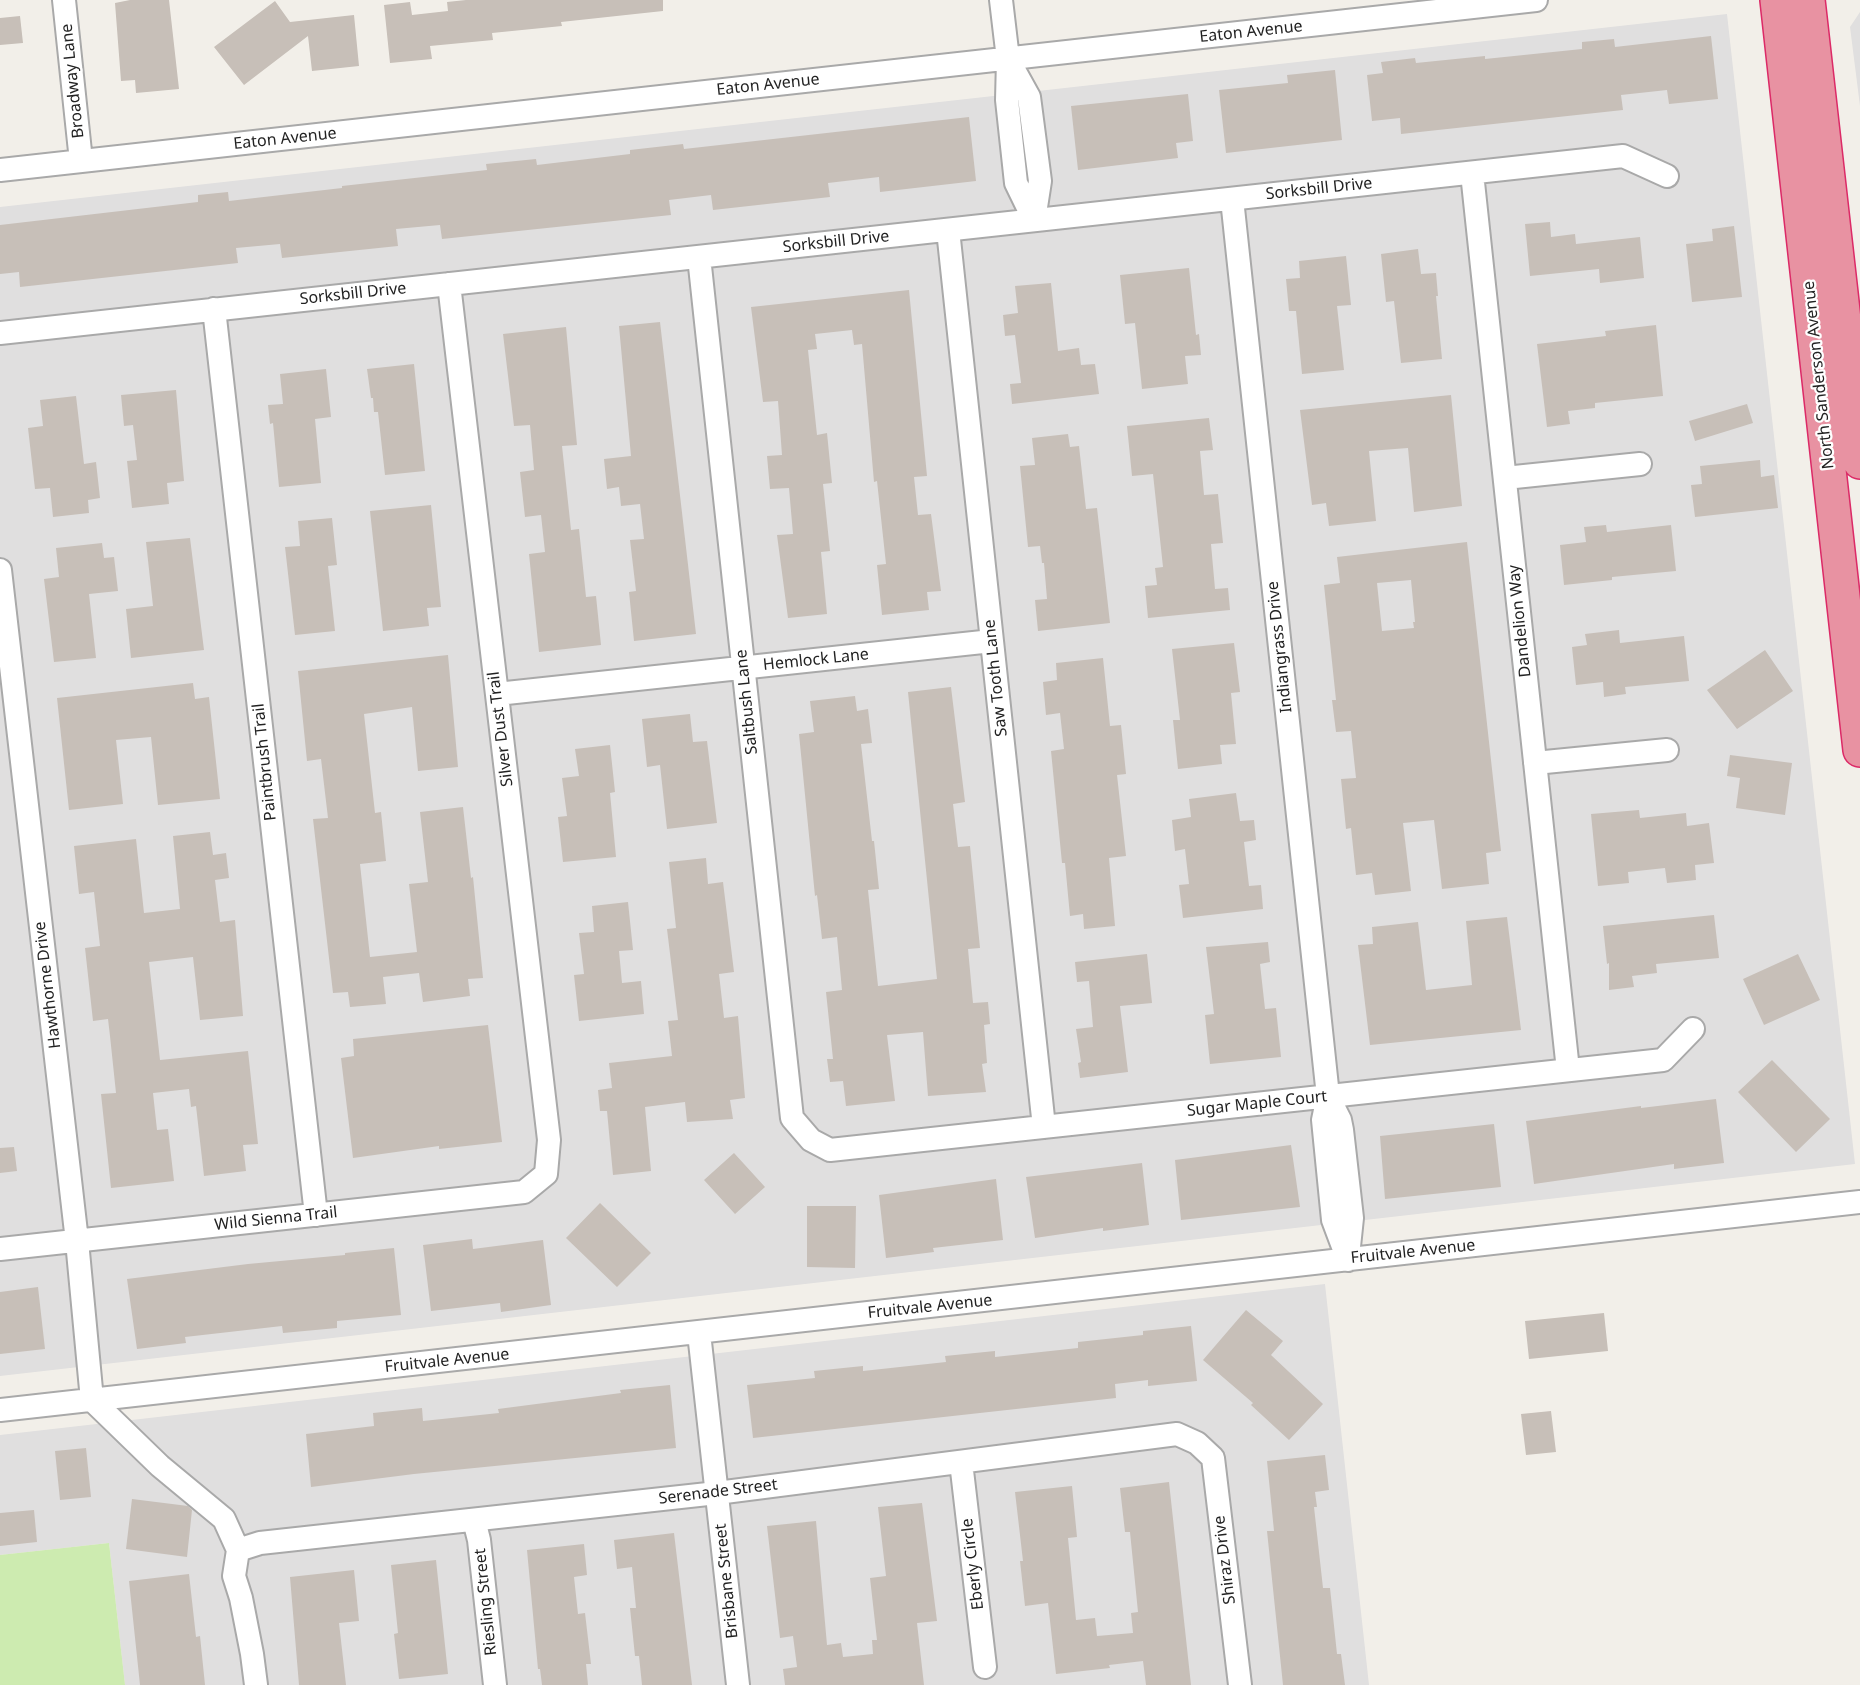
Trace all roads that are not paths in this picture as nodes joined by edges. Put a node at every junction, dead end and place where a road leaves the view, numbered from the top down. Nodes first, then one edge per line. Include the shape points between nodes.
1 (64, 0) edge
2 (1001, 0) edge
3 (1536, 0) edge
4 (1777, 0) edge
5 (1808, 0) edge
6 (1008, 59) junction
7 (81, 161) junction
8 (0, 170) edge
9 (1472, 173) junction
10 (1668, 176) dead end
11 (1232, 199) junction
12 (1034, 220) junction
13 (948, 230) junction
14 (699, 257) junction
15 (449, 284) junction
16 (214, 309) junction
17 (0, 333) edge
18 (1860, 462) edge
19 (1640, 464) dead end
20 (1504, 478) junction
21 (0, 570) edge
22 (992, 642) junction
23 (743, 668) junction
24 (497, 694) junction
25 (1667, 750) dead end
26 (1860, 750) edge
27 (1535, 763) junction
28 (1693, 1029) dead end
29 (1568, 1070) junction
30 (1328, 1096) junction
31 (1044, 1127) junction
32 (811, 1140) joint
33 (546, 1174) joint
34 (1860, 1202) edge
35 (316, 1215) junction
36 (77, 1241) junction
37 (0, 1249) edge
38 (1348, 1260) junction
39 (699, 1333) junction
40 (92, 1400) junction
41 (0, 1410) edge
42 (1197, 1443) joint
43 (961, 1462) junction
44 (717, 1493) junction
45 (474, 1520) junction
46 (238, 1550) junction
47 (985, 1667) dead end
48 (255, 1685) edge
49 (495, 1685) edge
50 (738, 1685) edge
51 (1240, 1685) edge

1 - 7 street, Broadway Lane
2 - 6 street
3 - 6 street, Eaton Avenue
4 - 26 highway, North Sanderson Avenue
5 - 18 highway, North Sanderson Avenue
6 - 7 street, Eaton Avenue
6 - 12 street via 1007,100 1016,183
7 - 8 street, Eaton Avenue
9 - 10 street, Sorksbill Drive via 1623,156
9 - 11 street, Sorksbill Drive
9 - 20 street, Dandelion Way
11 - 12 street, Sorksbill Drive
11 - 30 street, Indiangrass Drive
12 - 13 street, Sorksbill Drive
13 - 14 street, Sorksbill Drive
13 - 22 street, Saw Tooth Lane
14 - 15 street, Sorksbill Drive
14 - 23 street, Saltbush Lane
15 - 16 street, Sorksbill Drive
15 - 24 street, Silver Dust Trail
16 - 17 street, Sorksbill Drive
16 - 35 street, Paintbrush Trail
19 - 20 street
20 - 27 street, Dandelion Way
21 - 36 street, Hawthorne Drive
22 - 23 street, Hemlock Lane
22 - 31 street, Saw Tooth Lane
23 - 24 street, Hemlock Lane
23 - 32 street, Saltbush Lane via 792,1118
24 - 33 street, Silver Dust Trail via 549,1140
25 - 27 street
27 - 29 street, Dandelion Way
28 - 29 street, Sugar Maple Court via 1663,1060
29 - 30 street, Sugar Maple Court
30 - 31 street, Sugar Maple Court
30 - 38 street, Indiangrass Drive via 1323,1120 1333,1220
31 - 32 street, Sugar Maple Court via 830,1150
33 - 35 street, Wild Sienna Trail via 524,1192
34 - 38 street, Fruitvale Avenue
35 - 36 street, Wild Sienna Trail
36 - 37 street, Wild Sienna Trail
36 - 40 street, Hawthorne Drive
38 - 39 street, Fruitvale Avenue
39 - 40 street, Fruitvale Avenue
39 - 44 street, Brisbane Street
40 - 41 street, Fruitvale Avenue
40 - 46 street via 160,1466 224,1519
42 - 43 street, Serenade Street via 1177,1434
42 - 51 street, Shiraz Drive via 1213,1458
43 - 44 street, Serenade Street
43 - 47 street, Eberly Circle
44 - 45 street, Serenade Street
44 - 50 street, Brisbane Street
45 - 46 street, Serenade Street via 260,1543
45 - 49 street, Riesling Street
46 - 48 street via 234,1576 246,1620

